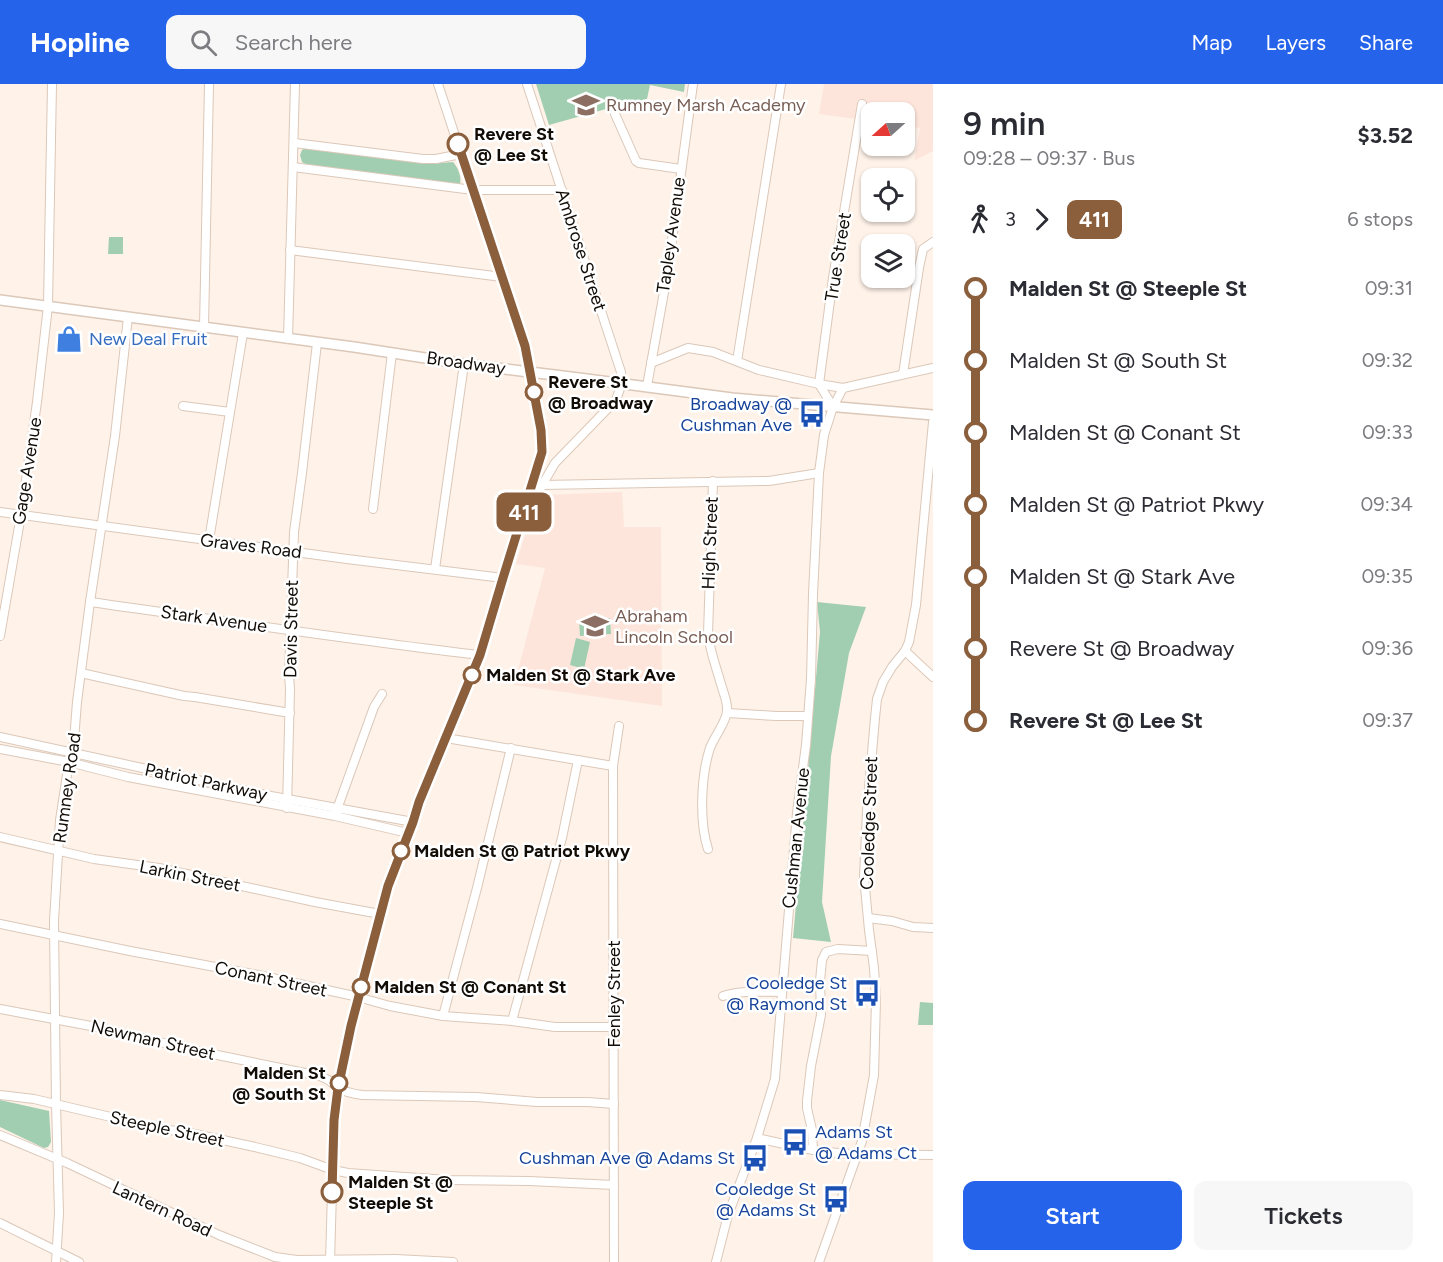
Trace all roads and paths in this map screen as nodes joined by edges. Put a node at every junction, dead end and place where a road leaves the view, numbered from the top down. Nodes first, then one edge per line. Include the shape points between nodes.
1 (52, 84) edge
2 (209, 84) edge
3 (295, 84) edge
4 (438, 84) edge
5 (526, 84) edge
6 (693, 84) edge
7 (781, 84) edge
8 (861, 110) edge
9 (615, 114) dead end
10 (294, 143) junction
11 (461, 154) junction
12 (293, 167) junction
13 (681, 169) junction
14 (473, 190) junction
15 (562, 190) junction
16 (933, 242) edge
17 (290, 250) junction
18 (502, 278) junction
19 (0, 300) edge
20 (48, 306) junction
21 (129, 317) junction
22 (204, 327) junction
23 (243, 333) junction
24 (288, 339) junction
25 (317, 343) junction
26 (392, 353) junction
27 (737, 361) junction
28 (651, 363) junction
29 (464, 364) junction
30 (933, 368) edge
31 (531, 372) junction
32 (903, 374) junction
33 (622, 383) junction
34 (819, 384) junction
35 (647, 386) junction
36 (843, 388) junction
37 (183, 406) dead end
38 (833, 406) junction
39 (230, 412) junction
40 (933, 415) edge
41 (933, 422) edge
42 (819, 473) junction
43 (713, 481) junction
44 (542, 486) junction
45 (374, 509) dead end
46 (0, 512) edge
47 (21, 514) junction
48 (522, 520) junction
49 (102, 526) junction
50 (209, 540) junction
51 (293, 551) junction
52 (435, 569) junction
53 (503, 578) junction
54 (90, 602) junction
55 (291, 629) junction
56 (0, 636) edge
57 (905, 651) junction
58 (480, 655) junction
59 (81, 674) junction
60 (933, 677) edge
61 (382, 694) dead end
62 (728, 712) junction
63 (290, 713) junction
64 (808, 716) junction
65 (619, 726) dead end
66 (0, 737) edge
67 (446, 738) junction
68 (511, 748) junction
69 (0, 749) edge
70 (73, 753) junction
71 (578, 760) junction
72 (69, 762) junction
73 (614, 766) junction
74 (288, 804) junction
75 (336, 813) junction
76 (413, 822) junction
77 (408, 833) junction
78 (0, 837) edge
79 (708, 849) dead end
80 (58, 850) junction
81 (380, 914) junction
82 (868, 918) junction
83 (0, 924) edge
84 (933, 928) edge
85 (55, 936) junction
86 (872, 951) junction
87 (782, 992) junction
88 (723, 996) dead end
89 (358, 998) junction
90 (0, 1009) edge
91 (443, 1016) junction
92 (55, 1020) junction
93 (512, 1021) junction
94 (615, 1027) junction
95 (338, 1088) junction
96 (0, 1095) edge
97 (56, 1104) junction
98 (614, 1104) junction
99 (0, 1135) edge
100 (757, 1138) junction
101 (813, 1150) junction
102 (858, 1154) junction
103 (933, 1155) edge
104 (57, 1159) junction
105 (333, 1170) junction
106 (614, 1185) junction
107 (0, 1223) edge
108 (57, 1251) junction
109 (330, 1261) edge
110 (56, 1262) edge
111 (79, 1262) edge
112 (453, 1262) edge
113 (614, 1262) edge
114 (716, 1262) edge
115 (819, 1262) edge

1 - 20 street, Gage Avenue
2 - 22 street
3 - 10 street
4 - 11 street
5 - 15 street, Ambrose Street
6 - 13 street, Tapley Avenue
7 - 27 street
8 - 34 street, True Street
9 - 13 street via 639,164
10 - 11 street via 423,159
10 - 12 street
11 - 14 street
12 - 14 street
12 - 17 street
13 - 28 street, Tapley Avenue
14 - 15 street
14 - 18 street
15 - 33 street, Ambrose Street
16 - 32 street via 923,249
17 - 18 street
17 - 24 street
18 - 31 street
19 - 20 main road, Broadway
20 - 21 main road, Broadway
20 - 47 street, Gage Avenue
21 - 22 main road, Broadway
21 - 49 street, Rumney Road
22 - 23 main road, Broadway
23 - 24 main road, Broadway
23 - 39 street
24 - 25 main road, Broadway
25 - 26 main road, Broadway
25 - 51 street, Davis Street
26 - 29 main road, Broadway
26 - 45 street
27 - 28 street via 688,348
27 - 34 street
28 - 35 street, Tapley Avenue
29 - 31 main road, Broadway
29 - 52 street
30 - 32 street
31 - 33 main road, Broadway
31 - 48 street via 542,452
32 - 36 street
33 - 35 main road, Broadway
33 - 44 street via 616,400 555,463
34 - 36 street
34 - 38 street
35 - 38 main road, Broadway
36 - 38 street, Cushman Avenue
37 - 39 street
38 - 40 main road, Broadway
38 - 42 street, Cushman Avenue
39 - 50 street
41 - 57 street, Cooledge Street via 916,605
42 - 43 street via 769,481
42 - 64 street, Cushman Avenue
43 - 44 street
43 - 62 street, High Street via 707,625
44 - 48 street
46 - 47 street, Graves Road
47 - 49 street, Graves Road
47 - 56 street, Gage Avenue
48 - 53 street
49 - 50 street, Graves Road
49 - 54 street, Rumney Road
50 - 51 street, Graves Road
51 - 52 street, Graves Road
51 - 55 street, Davis Street
52 - 53 street, Graves Road
53 - 58 street
54 - 55 street, Stark Avenue
54 - 59 street, Rumney Road
55 - 58 street, Stark Avenue
55 - 63 street, Davis Street
57 - 60 street
57 - 82 street, Cooledge Street via 883,682 877,699 864,877
58 - 67 street
59 - 63 street
59 - 70 street, Rumney Road
61 - 75 street
62 - 64 street
62 - 79 street via 710,749 705,771 702,803
63 - 74 street, Davis Street
64 - 87 street, Cushman Avenue
65 - 73 street, Fenley Street
66 - 70 street, Patriot Parkway
67 - 68 street
67 - 76 street
68 - 71 street
68 - 91 street
69 - 72 street, Patriot Parkway
70 - 72 street, Rumney Road
70 - 74 street, Patriot Parkway
71 - 73 street
71 - 93 street via 562,838
72 - 74 street, Patriot Parkway via 128,777
72 - 80 street, Rumney Road
73 - 94 street, Fenley Street
74 - 75 street, Patriot Parkway
75 - 76 street, Patriot Parkway
75 - 77 street, Patriot Parkway
76 - 77 street
77 - 81 street
78 - 80 street, Larkin Street
80 - 81 street, Larkin Street
80 - 85 street, Rumney Road
81 - 89 street
82 - 84 street
82 - 86 street, Cooledge Street
83 - 85 street, Conant Street
85 - 89 street, Conant Street
85 - 92 street, Rumney Road
86 - 101 street via 838,949 823,957 821,1015 807,1101
86 - 102 street, Cooledge Street via 877,1014 874,1075
87 - 88 street
87 - 100 street, Cushman Avenue via 775,1078
89 - 91 street, Conant Street
89 - 95 street
90 - 92 street, Newman Street
91 - 93 street, Conant Street
92 - 95 street, Newman Street via 320,1076
92 - 97 street, Rumney Road
93 - 94 street, Conant Street via 555,1027
94 - 98 street, Fenley Street
95 - 98 street, Newman Street via 362,1095
95 - 105 street
96 - 97 street, Steeple Street
97 - 104 street, Rumney Road
97 - 105 street, Steeple Street via 142,1126 255,1147
98 - 106 street, Fenley Street
99 - 104 street, Lantern Road
100 - 101 street
100 - 114 street, Cushman Avenue via 728,1215
101 - 102 street
102 - 103 street
102 - 115 street, Cooledge Street
104 - 108 street, Rumney Road
104 - 109 street, Lantern Road via 275,1257
105 - 106 street, Steeple Street via 437,1179
105 - 109 street
106 - 113 street, Fenley Street
107 - 108 street
108 - 110 street, Rumney Road
108 - 111 street
109 - 112 street, Lantern Road

